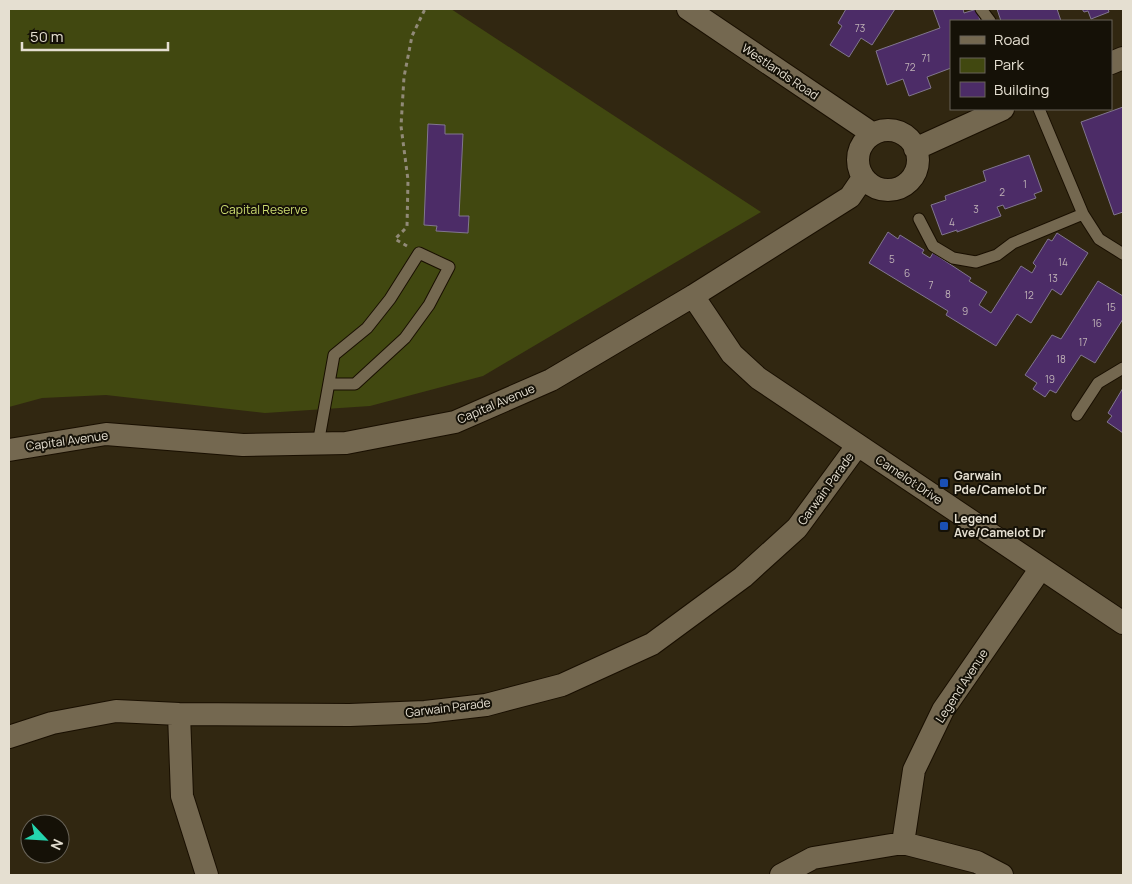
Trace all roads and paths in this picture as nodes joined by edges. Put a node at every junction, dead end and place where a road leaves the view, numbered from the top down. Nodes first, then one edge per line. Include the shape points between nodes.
1 (425, 9) edge
2 (688, 9) edge
3 (981, 9) edge
4 (989, 20) edge
5 (1001, 110) edge
6 (1039, 110) edge
7 (873, 134) junction
8 (915, 149) junction
9 (863, 178) junction
10 (1083, 214) junction
11 (919, 219) dead end
12 (419, 253) junction
13 (1123, 254) edge
14 (693, 296) junction
15 (1123, 368) edge
16 (329, 384) junction
17 (1077, 415) dead end
18 (318, 444) junction
19 (857, 446) junction
20 (9, 450) edge
21 (1041, 568) junction
22 (1123, 623) edge
23 (179, 714) junction
24 (9, 737) edge
25 (903, 843) junction
26 (206, 875) edge
27 (781, 875) edge
28 (1002, 875) edge

1 - 12 path via 412,36 404,77 401,126 408,180 407,227 395,239
2 - 7 street, Westlands Road
3 - 4 lane
5 - 8 street
6 - 10 lane
7 - 8 street via 882,131 903,134
7 - 9 street via 860,148 859,168
8 - 9 street via 916,169 904,186 884,190
9 - 14 street, Capital Avenue via 850,197
10 - 11 lane via 976,262 954,258 933,246
10 - 13 lane via 1100,239
12 - 16 lane via 367,328 334,356
12 - 16 lane via 449,267 429,305 405,338 355,384
14 - 18 street, Capital Avenue via 551,380 455,422 346,443
14 - 19 street, Camelot Drive via 732,354 758,378
15 - 17 lane via 1098,383
16 - 18 lane
18 - 20 street, Capital Avenue via 243,445 106,434
19 - 21 street, Camelot Drive
19 - 23 street, Garwain Parade via 798,528 743,577 652,644 562,685 486,705 425,712
21 - 22 street, Camelot Drive
21 - 25 street, Legend Avenue via 943,710 914,770
23 - 24 street, Garwain Parade via 116,711 52,723
23 - 26 street via 182,796
25 - 27 street via 813,858
25 - 28 street via 977,862

